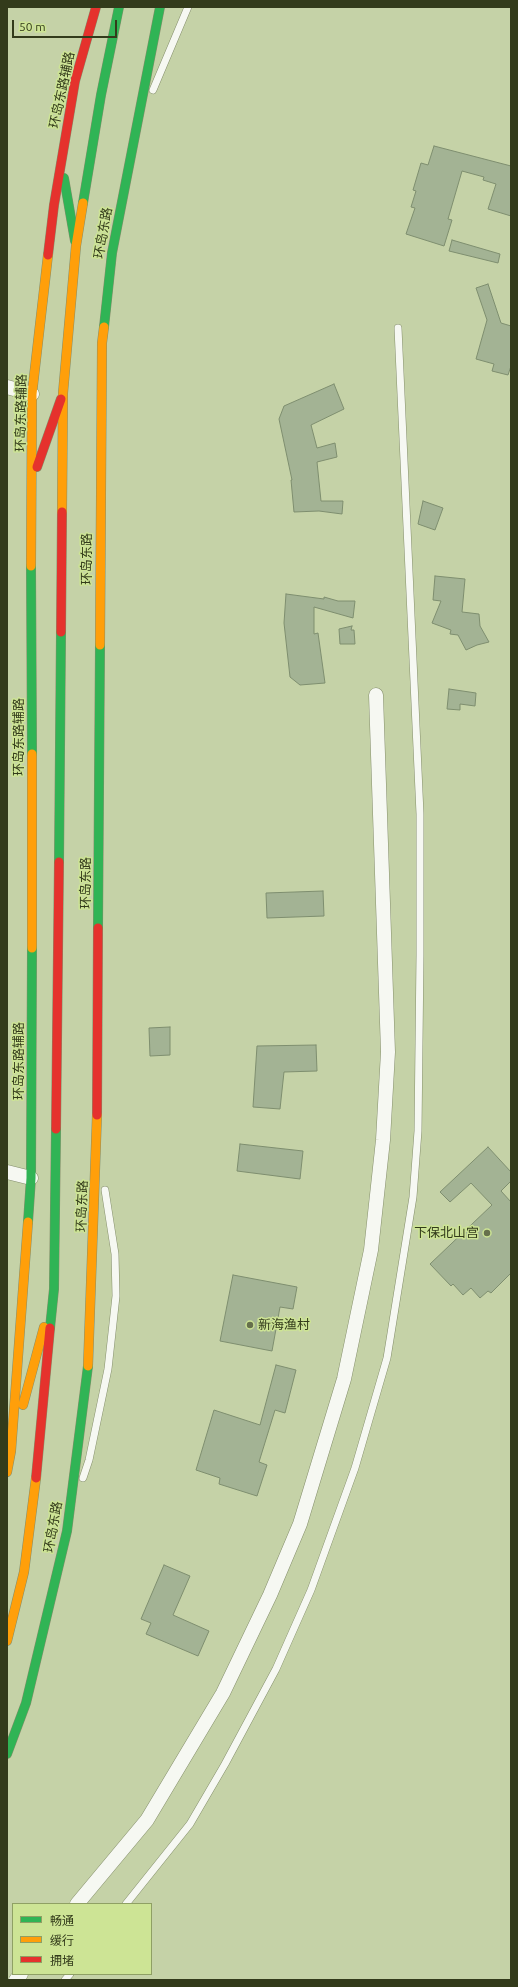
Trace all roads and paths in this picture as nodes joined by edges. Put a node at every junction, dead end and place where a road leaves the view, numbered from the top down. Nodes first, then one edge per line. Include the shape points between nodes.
1 (96, 7) edge
2 (119, 7) edge
3 (160, 7) edge
4 (188, 7) edge
5 (135, 135) junction
6 (61, 164) junction
7 (76, 246) junction
8 (398, 328) dead end
9 (7, 387) edge
10 (63, 393) junction
11 (32, 394) junction
12 (33, 480) junction
13 (376, 695) dead end
14 (32, 1060) junction
15 (41, 1096) dead end
16 (47, 1118) dead end
17 (97, 1149) junction
18 (56, 1154) junction
19 (7, 1172) edge
20 (31, 1178) junction
21 (54, 1289) junction
22 (11, 1451) junction
23 (7, 1472) edge
24 (67, 1531) junction
25 (7, 1641) edge
26 (7, 1754) edge
27 (78, 1903) edge
28 (127, 1903) edge

1 - 6 main road, 环岛东路辅路 via 75,81
2 - 7 main road, 环岛东路 via 101,95
3 - 5 main road, 环岛东路
4 - 5 lane
5 - 17 main road, 环岛东路 via 112,253 102,342
6 - 7 main road
6 - 11 main road, 环岛东路辅路
7 - 10 main road, 环岛东路
8 - 28 lane via 420,814 420,947 418,1131 413,1189 387,1358 356,1468 311,1590 276,1669 190,1824
9 - 11 street
10 - 12 main road
10 - 18 main road, 环岛东路
11 - 12 main road, 环岛东路辅路
12 - 14 main road, 环岛东路辅路
13 - 27 street via 388,1052 383,1140 371,1250 344,1379 300,1524 270,1596 223,1693 147,1820
14 - 15 main road
14 - 20 main road, 环岛东路辅路
16 - 18 main road
17 - 24 main road, 环岛东路 via 90,1353
17 - 24 lane via 116,1254 116,1296 108,1369 89,1460
18 - 21 main road, 环岛东路
19 - 20 street
20 - 22 main road, 环岛东路辅路
21 - 22 main road
21 - 25 main road, 环岛东路 via 34,1500 24,1572
22 - 23 main road, 环岛东路辅路
24 - 26 main road, 环岛东路 via 26,1704

